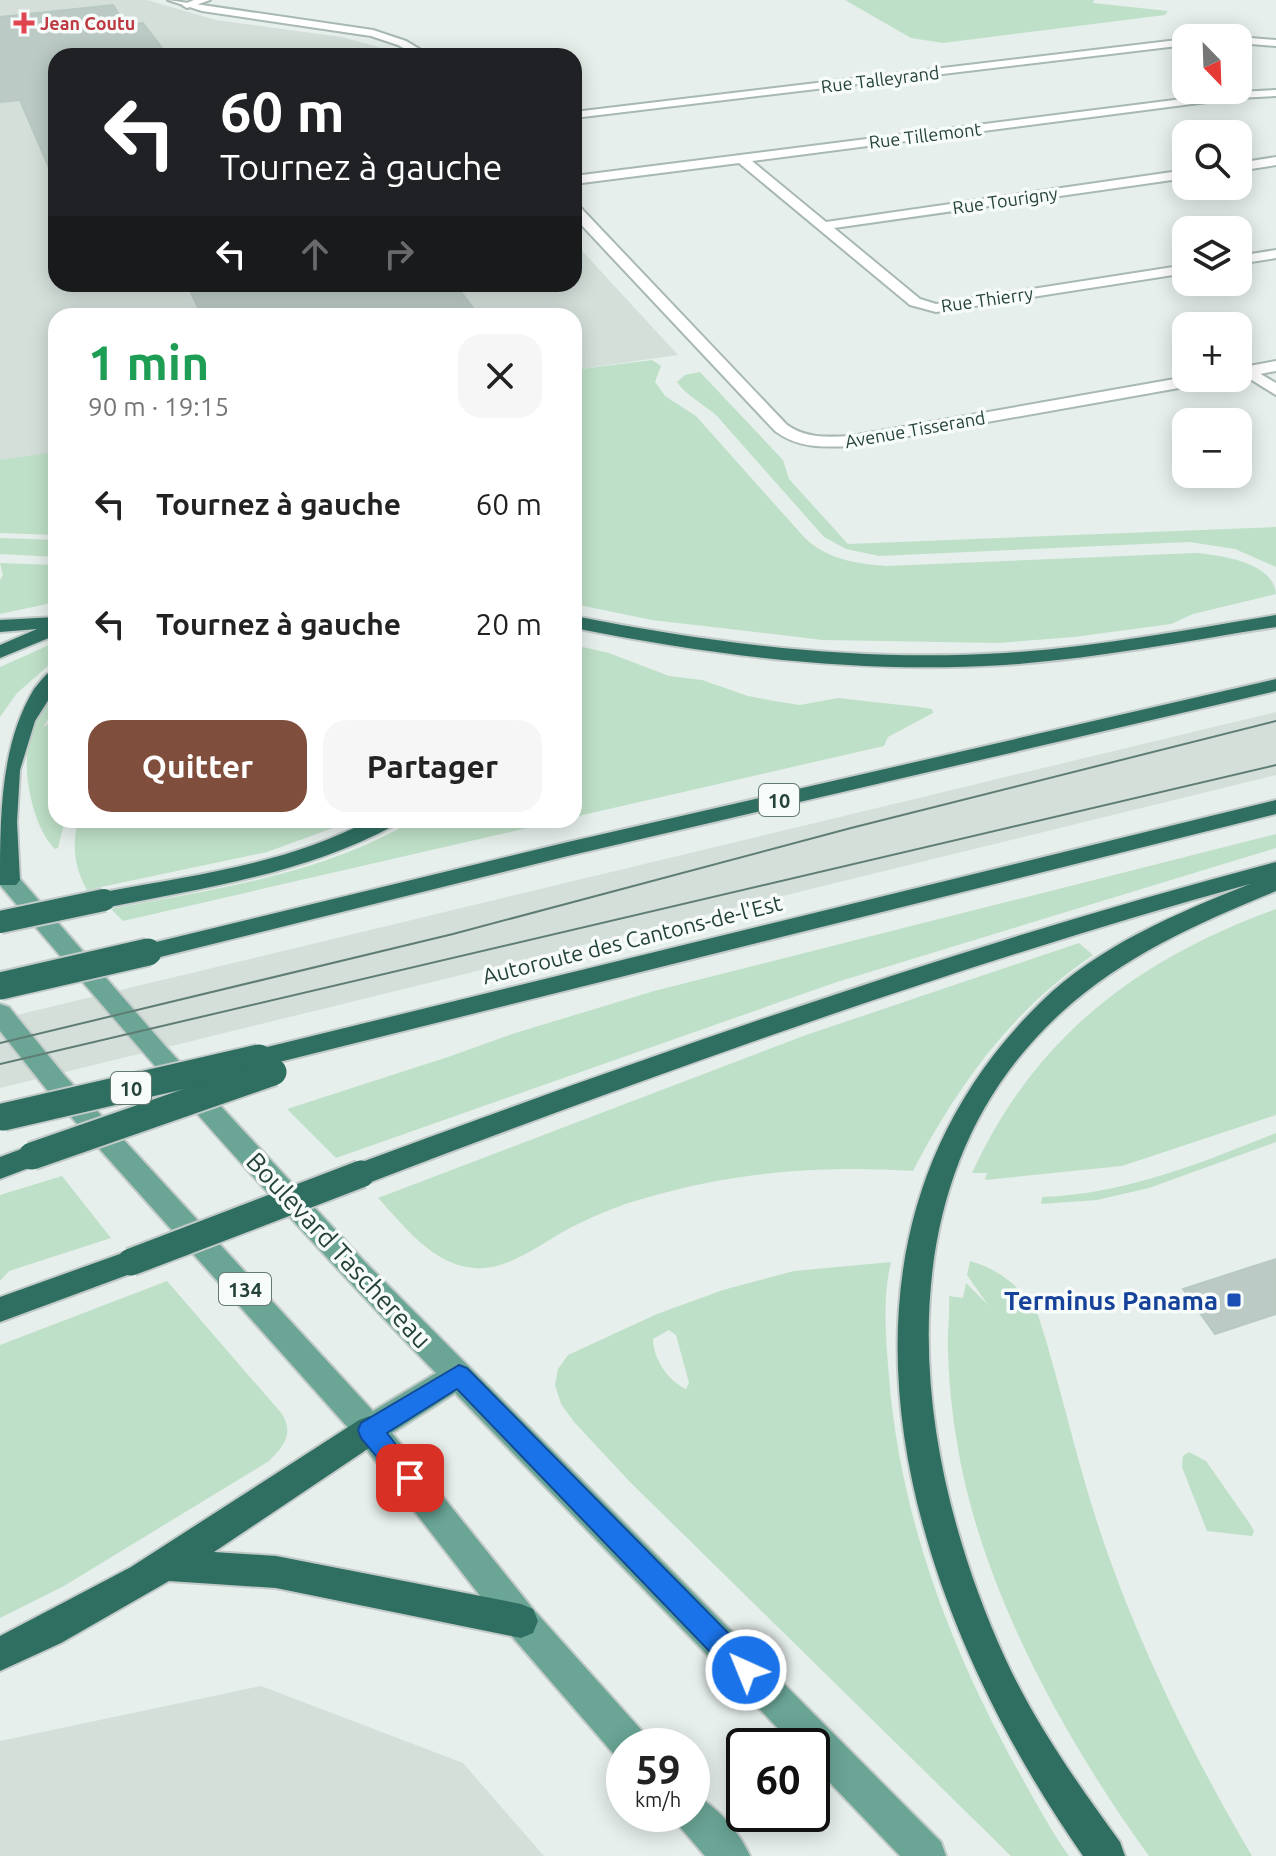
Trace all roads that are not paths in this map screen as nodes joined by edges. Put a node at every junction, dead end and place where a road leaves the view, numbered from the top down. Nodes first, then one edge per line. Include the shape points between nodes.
1 (173, 0) edge
2 (205, 0) edge
3 (187, 5) junction
4 (1252, 41) edge
5 (1276, 43) edge
6 (1172, 44) edge
7 (412, 48) edge
8 (1276, 93) edge
9 (582, 114) edge
10 (742, 159) junction
11 (1276, 161) edge
12 (1252, 165) edge
13 (1172, 176) edge
14 (582, 179) edge
15 (582, 217) edge
16 (824, 226) junction
17 (1276, 254) edge
18 (1252, 258) edge
19 (1172, 271) edge
20 (1276, 366) edge
21 (1252, 370) edge
22 (1252, 377) edge
23 (1172, 384) edge
24 (1276, 390) edge
25 (1276, 621) edge
26 (582, 624) edge
27 (48, 625) edge
28 (0, 626) edge
29 (48, 629) edge
30 (0, 652) edge
31 (48, 684) edge
32 (1276, 685) edge
33 (1276, 807) edge
34 (372, 828) edge
35 (1276, 869) edge
36 (4, 875) edge
37 (1276, 882) edge
38 (0, 922) edge
39 (0, 986) edge
40 (0, 1013) edge
41 (266, 1065) junction
42 (2, 1118) edge
43 (0, 1168) edge
44 (0, 1310) edge
45 (459, 1375) junction
46 (370, 1430) junction
47 (167, 1565) junction
48 (521, 1621) junction
49 (0, 1654) edge
50 (615, 1728) edge
51 (709, 1832) edge
52 (731, 1856) edge
53 (927, 1856) edge
54 (1106, 1856) edge

1 - 3 street
2 - 3 street
3 - 7 street via 377,36
4 - 5 street
6 - 9 street, Rue Talleyrand
8 - 10 street, Rue Tillemont
10 - 14 street, Rue Tillemont
10 - 16 street, Rue Thierry
11 - 12 street
13 - 16 street, Rue Tourigny
15 - 23 street, Avenue Tisserand via 781,428 805,441 841,443
16 - 19 street, Rue Thierry via 915,302 936,308
17 - 18 street
20 - 21 street
22 - 24 street
25 - 26 highway via 1053,655 912,661 742,651
27 - 28 highway
29 - 30 highway
31 - 36 highway via 22,712 5,756
32 - 39 highway, 10, bridge
33 - 41 highway, Autoroute des Cantons-de-l'Est via 422,1020
34 - 38 highway, bridge via 281,863
35 - 44 highway, bridge via 1140,905 848,997 596,1085
36 - 45 main road, Boulevard Taschereau via 157,1054
37 - 54 highway via 1127,951 1050,1007 986,1080 938,1172 919,1243 911,1362 916,1417 956,1576 1017,1717
40 - 46 main road, 134 via 56,1083
41 - 42 highway, 10, bridge
41 - 43 highway, bridge
45 - 46 main road
45 - 53 main road, Boulevard Taschereau
46 - 47 highway
46 - 48 main road, 134
47 - 48 highway via 276,1572
47 - 49 highway
48 - 50 main road, 134
51 - 52 main road

